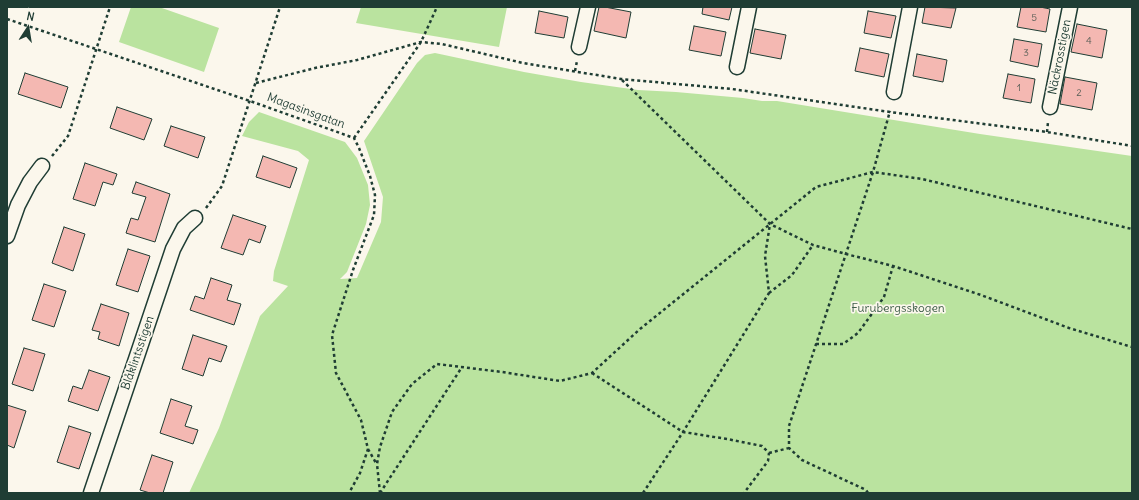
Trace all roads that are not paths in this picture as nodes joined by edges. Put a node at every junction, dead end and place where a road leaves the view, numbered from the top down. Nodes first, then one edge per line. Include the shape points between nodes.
1 (588, 7) edge
2 (749, 7) edge
3 (910, 7) edge
4 (1070, 7) edge
5 (579, 47) dead end
6 (736, 67) dead end
7 (894, 92) dead end
8 (1050, 107) dead end
9 (42, 166) road end
10 (195, 218) road end
11 (7, 236) edge
12 (91, 493) edge

1 - 5 street
2 - 6 street
3 - 7 street
4 - 8 street, Näckrosstigen
9 - 11 street via 18,205
10 - 12 street, Blåklintsstigen via 184,228 173,248

